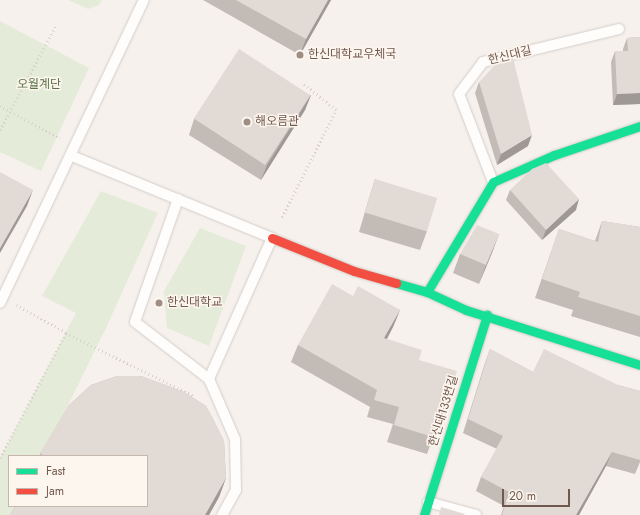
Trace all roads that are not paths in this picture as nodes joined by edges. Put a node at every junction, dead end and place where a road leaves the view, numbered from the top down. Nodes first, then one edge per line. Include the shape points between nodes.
1 (144, 0) edge
2 (619, 29) dead end
3 (640, 126) edge
4 (72, 156) junction
5 (493, 182) junction
6 (178, 199) junction
7 (272, 238) junction
8 (427, 292) junction
9 (1, 301) edge
10 (487, 315) junction
11 (640, 365) edge
12 (209, 380) junction
13 (428, 502) junction
14 (222, 515) edge
15 (424, 515) edge
16 (476, 515) edge

1 - 4 lane
2 - 5 lane, 한신대길 via 483,62 459,94
3 - 5 street via 554,155
4 - 6 lane
4 - 9 lane
5 - 8 street
6 - 7 lane
6 - 12 lane via 135,322
7 - 8 street via 354,271
7 - 12 lane
8 - 10 street via 466,310
10 - 11 street
10 - 13 street, 한신대133번길
12 - 14 lane via 235,439 236,490
13 - 15 street, 한신대133번길
13 - 16 lane

